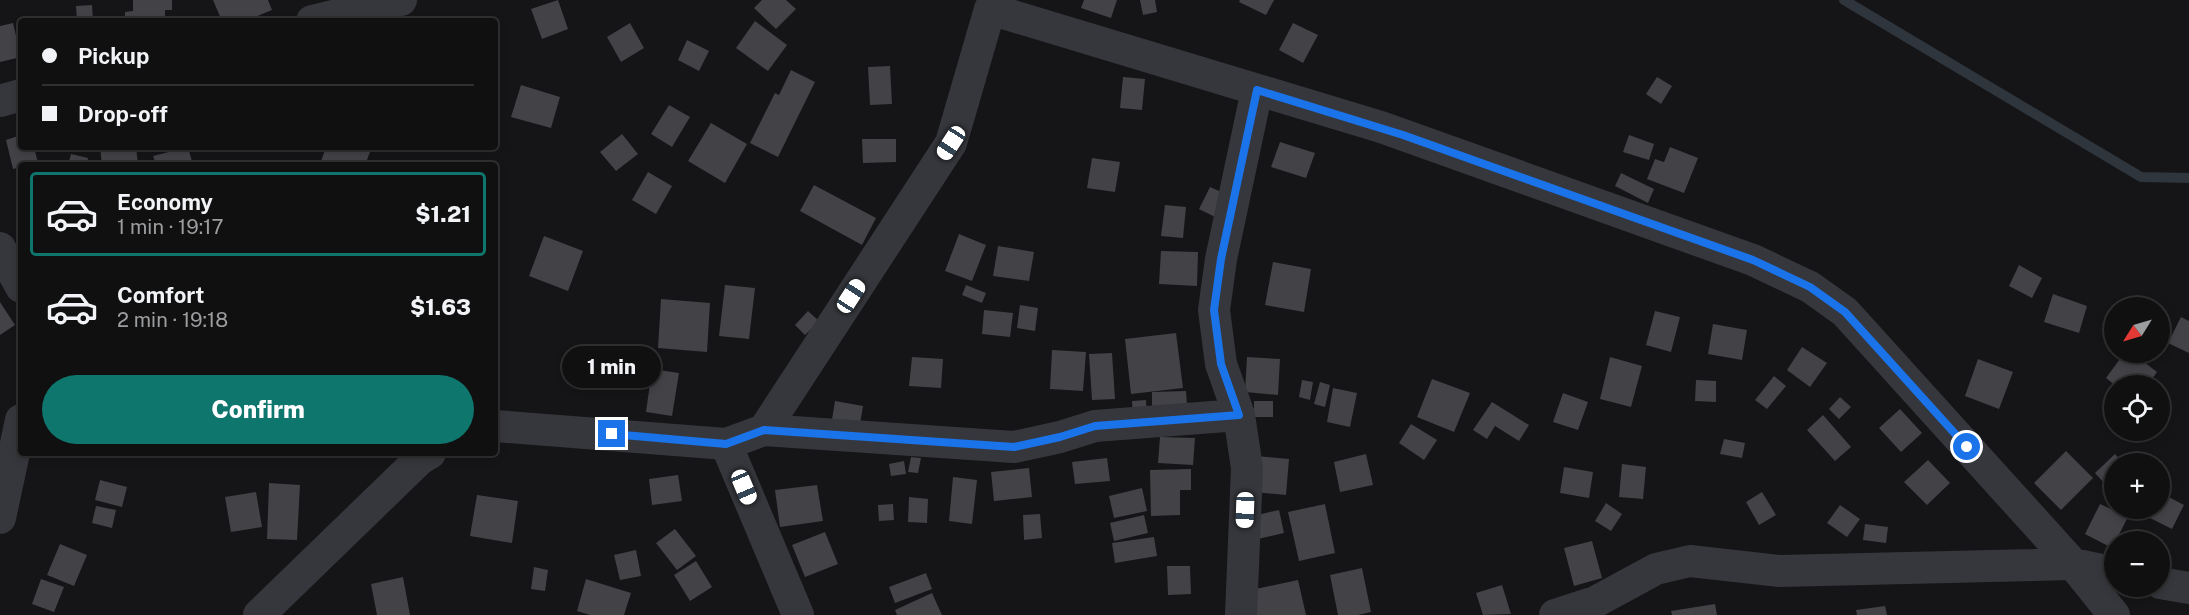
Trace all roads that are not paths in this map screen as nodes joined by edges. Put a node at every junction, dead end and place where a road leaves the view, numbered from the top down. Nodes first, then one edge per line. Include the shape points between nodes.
1 (401, 0) edge
2 (993, 5) edge
3 (325, 18) edge
4 (1257, 90) junction
5 (18, 96) edge
6 (0, 101) edge
7 (0, 248) edge
8 (18, 281) edge
9 (1239, 415) junction
10 (498, 426) edge
11 (764, 430) junction
12 (18, 434) edge
13 (726, 444) junction
14 (425, 456) edge
15 (0, 518) edge
16 (2073, 564) junction
17 (2104, 571) edge
18 (2170, 585) edge
19 (2189, 588) edge
20 (1597, 608) edge
21 (259, 615) edge
22 (798, 615) edge
23 (1241, 615) edge
24 (1555, 615) edge
25 (2114, 615) edge

1 - 3 street
2 - 4 street
2 - 11 street via 951,143
4 - 9 street via 1214,310 1221,364
4 - 16 street via 1381,127 1753,260 1810,287 1845,312
5 - 6 street
7 - 8 street
9 - 11 street via 1095,426 1014,447
9 - 23 street via 1247,468
10 - 13 street
11 - 13 street
12 - 15 street
13 - 22 street
14 - 21 street
16 - 17 street
16 - 20 street via 1780,571 1690,561 1656,569
16 - 25 street
18 - 19 street
20 - 24 street

